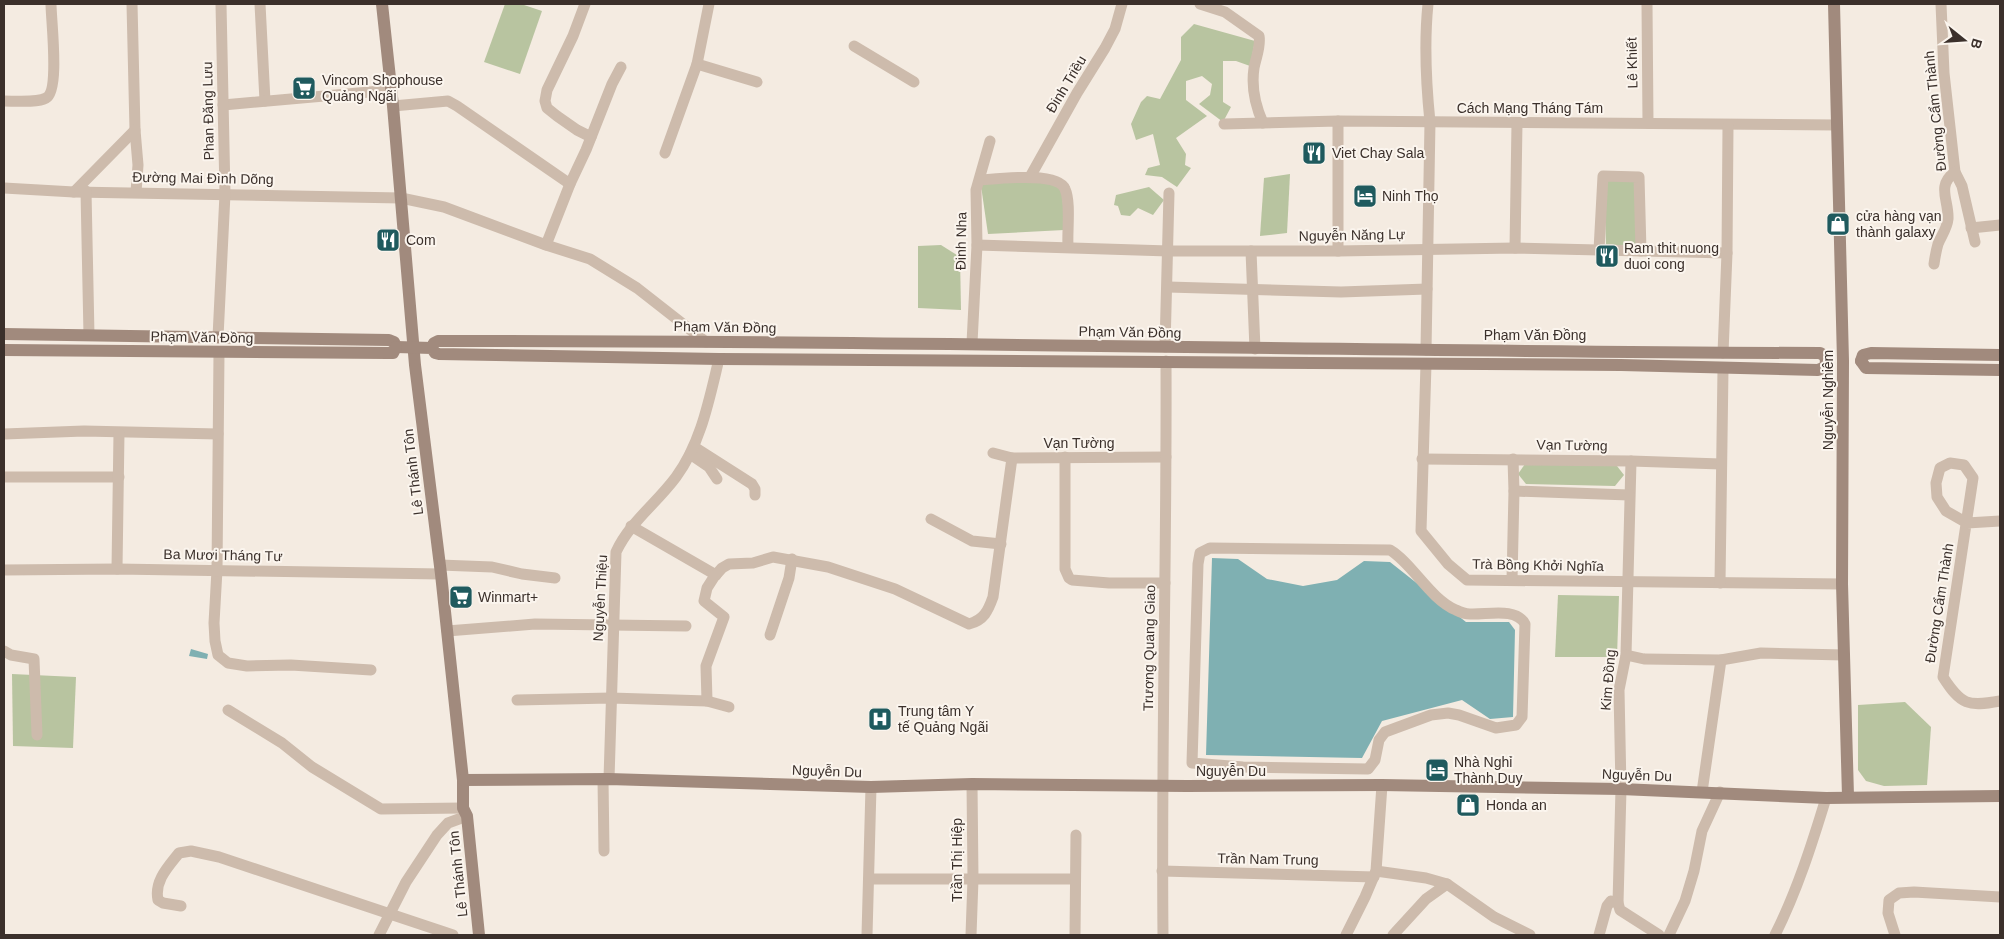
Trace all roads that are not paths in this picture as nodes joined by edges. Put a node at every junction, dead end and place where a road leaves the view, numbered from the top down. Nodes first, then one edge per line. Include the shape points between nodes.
1 (51, 4) edge
2 (132, 4) edge
3 (221, 4) edge
4 (260, 4) edge
5 (382, 4) edge
6 (586, 4) edge
7 (709, 4) edge
8 (1122, 4) edge
9 (1200, 4) edge
10 (1647, 4) edge
11 (1834, 4) edge
12 (1941, 4) edge
13 (1428, 5) edge
14 (854, 46) dead end
15 (696, 64) junction
16 (621, 66) dead end
17 (757, 82) dead end
18 (914, 82) dead end
19 (392, 90) junction
20 (4, 101) edge
21 (265, 101) junction
22 (223, 105) junction
23 (393, 106) junction
24 (1338, 121) junction
25 (1430, 122) junction
26 (1648, 122) junction
27 (1264, 123) junction
28 (1517, 123) junction
29 (1224, 124) dead end
30 (1837, 125) junction
31 (1728, 126) junction
32 (135, 130) junction
33 (591, 137) junction
34 (990, 141) dead end
35 (665, 153) dead end
36 (1955, 172) junction
37 (1030, 177) junction
38 (980, 180) junction
39 (570, 184) junction
40 (4, 188) edge
41 (86, 191) junction
42 (74, 192) junction
43 (136, 192) junction
44 (1169, 193) dead end
45 (224, 194) junction
46 (401, 198) junction
47 (2000, 225) edge
48 (1971, 228) junction
49 (1975, 242) dead end
50 (546, 245) junction
51 (977, 245) junction
52 (1068, 246) junction
53 (1514, 248) junction
54 (1428, 249) junction
55 (1599, 250) junction
56 (1169, 251) junction
57 (1251, 251) junction
58 (1338, 251) junction
59 (1641, 251) junction
60 (1727, 253) junction
61 (1934, 264) dead end
62 (1168, 287) junction
63 (1253, 288) junction
64 (1428, 289) junction
65 (4, 334) edge
66 (89, 335) junction
67 (218, 337) junction
68 (594, 341) junction
69 (706, 342) junction
70 (783, 343) junction
71 (972, 344) junction
72 (396, 347) junction
73 (1165, 347) junction
74 (414, 348) junction
75 (432, 348) junction
76 (1255, 349) junction
77 (4, 350) edge
78 (1426, 350) junction
79 (91, 351) junction
80 (1621, 351) junction
81 (219, 352) junction
82 (1724, 353) junction
83 (593, 356) junction
84 (2000, 356) edge
85 (783, 358) junction
86 (719, 359) junction
87 (1843, 360) junction
88 (975, 361) junction
89 (1166, 361) junction
90 (1826, 361) junction
91 (1861, 361) junction
92 (1426, 364) junction
93 (1621, 365) junction
94 (1723, 368) junction
95 (2000, 370) edge
96 (119, 433) junction
97 (4, 434) edge
98 (218, 434) junction
99 (692, 450) junction
100 (993, 453) dead end
101 (1065, 457) junction
102 (1166, 457) junction
103 (1012, 458) junction
104 (1422, 459) junction
105 (1513, 459) junction
106 (1631, 460) junction
107 (1721, 464) junction
108 (4, 471) edge
109 (119, 476) junction
110 (4, 477) edge
111 (717, 479) dead end
112 (4, 482) edge
113 (1514, 491) junction
114 (755, 495) dead end
115 (1630, 495) junction
116 (931, 519) dead end
117 (2000, 521) edge
118 (1967, 523) junction
119 (631, 526) junction
120 (1001, 544) junction
121 (792, 559) junction
122 (118, 569) junction
123 (440, 569) junction
124 (4, 570) edge
125 (217, 570) junction
126 (716, 575) junction
127 (555, 578) dead end
128 (1512, 580) junction
129 (1628, 582) junction
130 (1166, 583) junction
131 (1720, 583) junction
132 (1842, 584) junction
133 (1525, 624) joint
134 (614, 626) junction
135 (686, 626) dead end
136 (447, 631) junction
137 (770, 635) dead end
138 (4, 651) edge
139 (1626, 654) junction
140 (1844, 655) junction
141 (1722, 660) junction
142 (371, 670) dead end
143 (610, 698) junction
144 (517, 700) dead end
145 (706, 701) junction
146 (2000, 701) edge
147 (730, 707) dead end
148 (228, 710) dead end
149 (37, 734) dead end
150 (606, 779) junction
151 (463, 780) junction
152 (972, 784) junction
153 (1382, 785) junction
154 (1162, 786) junction
155 (871, 787) junction
156 (1621, 789) junction
157 (1702, 792) junction
158 (1720, 792) junction
159 (1848, 796) junction
160 (2000, 796) edge
161 (1826, 798) junction
162 (465, 812) junction
163 (1076, 835) dead end
164 (604, 851) dead end
165 (1162, 871) junction
166 (1375, 874) junction
167 (1075, 878) junction
168 (869, 879) junction
169 (973, 879) junction
170 (1447, 884) junction
171 (2000, 897) edge
172 (1618, 903) junction
173 (181, 906) dead end
174 (389, 913) junction
175 (379, 935) edge
176 (453, 935) edge
177 (479, 935) edge
178 (867, 935) edge
179 (971, 935) edge
180 (1075, 935) edge
181 (1163, 935) edge
182 (1346, 935) edge
183 (1393, 935) edge
184 (1530, 935) edge
185 (1599, 935) edge
186 (1659, 935) edge
187 (1669, 935) edge
188 (1775, 935) edge
189 (1894, 935) edge

1 - 20 street via 53,71 50,94 41,100
2 - 32 street
3 - 22 street, Phan Đăng Lưu
4 - 21 street
5 - 19 street, Lê Thánh Tôn
6 - 33 street via 545,101 547,108 557,116
7 - 15 street
8 - 37 street, Đinh Triều via 1106,48
9 - 27 street via 1226,12 1260,36 1254,69 1254,96
10 - 26 street, Lê Khiết
11 - 30 street, Nguyễn Nghiêm
12 - 36 street, Đường Cẩm Thành via 1944,73
13 - 25 street via 1426,64
14 - 18 street
15 - 17 street
15 - 35 street
16 - 33 street
19 - 21 street
19 - 23 street, Lê Thánh Tôn
21 - 22 street
22 - 45 street, Phan Đăng Lưu
23 - 39 street via 448,102
23 - 46 street, Lê Thánh Tôn
24 - 25 street, Cách Mạng Tháng Tám
24 - 27 street, Cách Mạng Tháng Tám
24 - 58 street
25 - 28 street, Cách Mạng Tháng Tám
25 - 54 street
26 - 28 street, Cách Mạng Tháng Tám
26 - 31 street, Cách Mạng Tháng Tám
27 - 29 street, Cách Mạng Tháng Tám
28 - 53 street
30 - 31 street, Cách Mạng Tháng Tám
30 - 87 street, Nguyễn Nghiêm
31 - 60 street
32 - 42 street
32 - 43 street
33 - 39 street
34 - 38 street, Đinh Nha
36 - 48 street, Đường Cẩm Thành via 1962,186
36 - 61 street via 1947,178 1944,188 1948,219
37 - 38 street
37 - 52 street via 1059,182 1065,188
38 - 51 street, Đinh Nha via 976,190
39 - 50 street
40 - 42 street, Đường Mai Đình Dõng
41 - 42 street, Đường Mai Đình Dõng
41 - 43 street, Đường Mai Đình Dõng
41 - 66 street
43 - 45 street, Đường Mai Đình Dõng
44 - 56 street
45 - 46 street, Đường Mai Đình Dõng
45 - 67 street, Phan Đăng Lưu
46 - 50 street, Đường Mai Đình Dõng via 453,210
46 - 74 street, Lê Thánh Tôn
47 - 48 street
48 - 49 street, Đường Cẩm Thành
50 - 69 street, Đường Mai Đình Dõng via 575,253 610,271
51 - 52 street, Nguyễn Năng Lự
51 - 71 street, Đinh Nha
52 - 56 street, Nguyễn Năng Lự
53 - 54 street, Nguyễn Năng Lự
53 - 55 street, Nguyễn Năng Lự
54 - 58 street, Nguyễn Năng Lự
54 - 64 street
55 - 59 street, Nguyễn Năng Lự
55 - 59 street via 1602,176 1639,177
56 - 57 street, Nguyễn Năng Lự
56 - 62 street
57 - 58 street, Nguyễn Năng Lự
57 - 63 street
59 - 60 street, Nguyễn Năng Lự
60 - 82 street
62 - 63 street
62 - 73 street
63 - 64 street via 1341,292
63 - 76 street
64 - 78 street
65 - 66 street, Phạm Văn Đồng
66 - 67 street, Phạm Văn Đồng
66 - 79 street
67 - 72 street, Phạm Văn Đồng via 389,340
67 - 81 street
68 - 69 street, Phạm Văn Đồng
68 - 75 street, Phạm Văn Đồng via 438,341
68 - 83 street
69 - 70 street, Phạm Văn Đồng
70 - 71 street, Phạm Văn Đồng
70 - 85 street
71 - 73 street, Phạm Văn Đồng
71 - 88 street
72 - 74 street, Phạm Văn Đồng
72 - 81 street, Phạm Văn Đồng via 393,353 388,354
73 - 76 street, Phạm Văn Đồng
73 - 89 street
74 - 75 street, Phạm Văn Đồng
74 - 123 street, Lê Thánh Tôn
75 - 83 street, Phạm Văn Đồng via 439,354
76 - 78 street, Phạm Văn Đồng
77 - 79 street, Phạm Văn Đồng
78 - 80 street, Phạm Văn Đồng
78 - 92 street
79 - 81 street, Phạm Văn Đồng
80 - 82 street, Phạm Văn Đồng
80 - 93 street
81 - 98 street
82 - 90 street, Phạm Văn Đồng via 1820,353
82 - 94 street
83 - 86 street, Phạm Văn Đồng
84 - 91 street, Phạm Văn Đồng via 1871,353 1863,356
85 - 86 street, Phạm Văn Đồng
85 - 88 street, Phạm Văn Đồng
86 - 99 street, Nguyễn Thiệu
87 - 90 street, Phạm Văn Đồng
87 - 91 street, Phạm Văn Đồng
87 - 132 street, Nguyễn Nghiêm
88 - 89 street, Phạm Văn Đồng
89 - 92 street, Phạm Văn Đồng
89 - 102 street, Trương Quang Giao
90 - 94 street, Phạm Văn Đồng via 1825,367 1818,370
91 - 95 street, Phạm Văn Đồng via 1866,368
92 - 93 street, Phạm Văn Đồng
92 - 104 street, Trà Bồng Khởi Nghĩa
93 - 94 street, Phạm Văn Đồng
94 - 107 street
96 - 97 street
96 - 98 street
96 - 109 street
98 - 125 street
99 - 111 street
99 - 114 street via 752,484
99 - 119 street, Nguyễn Thiệu via 675,479
100 - 103 street, Vạn Tường
101 - 102 street, Vạn Tường
101 - 103 street, Vạn Tường
101 - 130 street via 1065,570 1069,578 1109,583
102 - 130 street, Trương Quang Giao
103 - 120 street
104 - 105 street, Vạn Tường
104 - 128 street, Trà Bồng Khởi Nghĩa via 1421,531 1448,564 1467,580
105 - 106 street, Vạn Tường
105 - 113 street
106 - 107 street, Vạn Tường
106 - 115 street, Kim Đồng
107 - 131 street
108 - 110 street
109 - 110 street
109 - 122 street
110 - 112 street
113 - 115 street
113 - 128 street
115 - 129 street, Kim Đồng
116 - 120 street via 972,541
117 - 118 street
118 - 118 street, Đường Cẩm Thành via 1973,478 1964,465 1950,462 1938,473 1937,497 1946,510
118 - 146 street, Đường Cẩm Thành via 1943,677 1955,696 1969,704
119 - 126 street
119 - 134 street, Nguyễn Thiệu via 616,552
120 - 121 street via 993,597 980,620 969,624 895,589
121 - 126 street via 773,557 753,563 729,564
121 - 137 street
122 - 124 street, Ba Mươi Tháng Tư
122 - 125 street, Ba Mươi Tháng Tư
123 - 125 street, Ba Mươi Tháng Tư
123 - 127 street, Ba Mươi Tháng Tư via 492,567
123 - 136 street, Lê Thánh Tôn
125 - 142 street via 215,641 217,652 224,661 247,666
126 - 145 street via 707,588 704,601 724,617 706,666
128 - 129 street, Trà Bồng Khởi Nghĩa
129 - 131 street, Trà Bồng Khởi Nghĩa
129 - 139 street, Kim Đồng
130 - 154 street, Trương Quang Giao
131 - 132 street, Trà Bồng Khởi Nghĩa
132 - 140 street, Nguyễn Nghiêm
133 - 133 street via 1522,718 1516,725 1496,728 1459,715 1431,715 1386,732 1378,740 1375,760 1368,769 1192,763 1198,564 1200,553 1210,548 1390,550 1453,609 1468,614 1513,614
134 - 135 street
134 - 136 street via 535,624
134 - 143 street, Nguyễn Thiệu
136 - 151 street, Lê Thánh Tôn
138 - 149 street via 34,659
139 - 141 street via 1644,659
139 - 156 street, Kim Đồng via 1619,690
140 - 141 street via 1761,653
140 - 159 street, Nguyễn Nghiêm
141 - 157 street
143 - 144 street
143 - 145 street
143 - 150 street, Nguyễn Thiệu
145 - 147 street
148 - 162 street via 381,809
150 - 151 street, Nguyễn Du
150 - 155 street, Nguyễn Du
150 - 164 street, Nguyễn Thiệu
151 - 162 street, Lê Thánh Tôn
152 - 154 street, Nguyễn Du
152 - 155 street, Nguyễn Du
152 - 169 street, Trần Thị Hiệp
153 - 154 street, Nguyễn Du
153 - 156 street, Nguyễn Du
153 - 166 street
154 - 165 street, Trương Quang Giao
155 - 168 street
156 - 157 street, Nguyễn Du
156 - 172 street, Kim Đồng
157 - 158 street, Nguyễn Du
158 - 161 street, Nguyễn Du
158 - 187 street via 1702,831 1685,901
159 - 160 street, Nguyễn Du
159 - 161 street, Nguyễn Du
161 - 188 street via 1808,857
162 - 174 street via 437,835
162 - 177 street, Lê Thánh Tôn
163 - 167 street
165 - 166 street, Trần Nam Trung
165 - 181 street, Trương Quang Giao
166 - 170 street, Trần Nam Trung via 1426,878
166 - 182 street
167 - 169 street
167 - 180 street
168 - 169 street
168 - 178 street
169 - 179 street, Trần Thị Hiệp
170 - 183 street via 1426,899
170 - 184 street via 1494,917
171 - 189 street via 1899,893 1889,900 1888,913
172 - 185 street via 1611,902 1607,906
172 - 186 street via 1620,910
173 - 174 street via 158,900 157,887 179,853 191,851 219,857
174 - 175 street
174 - 176 street

